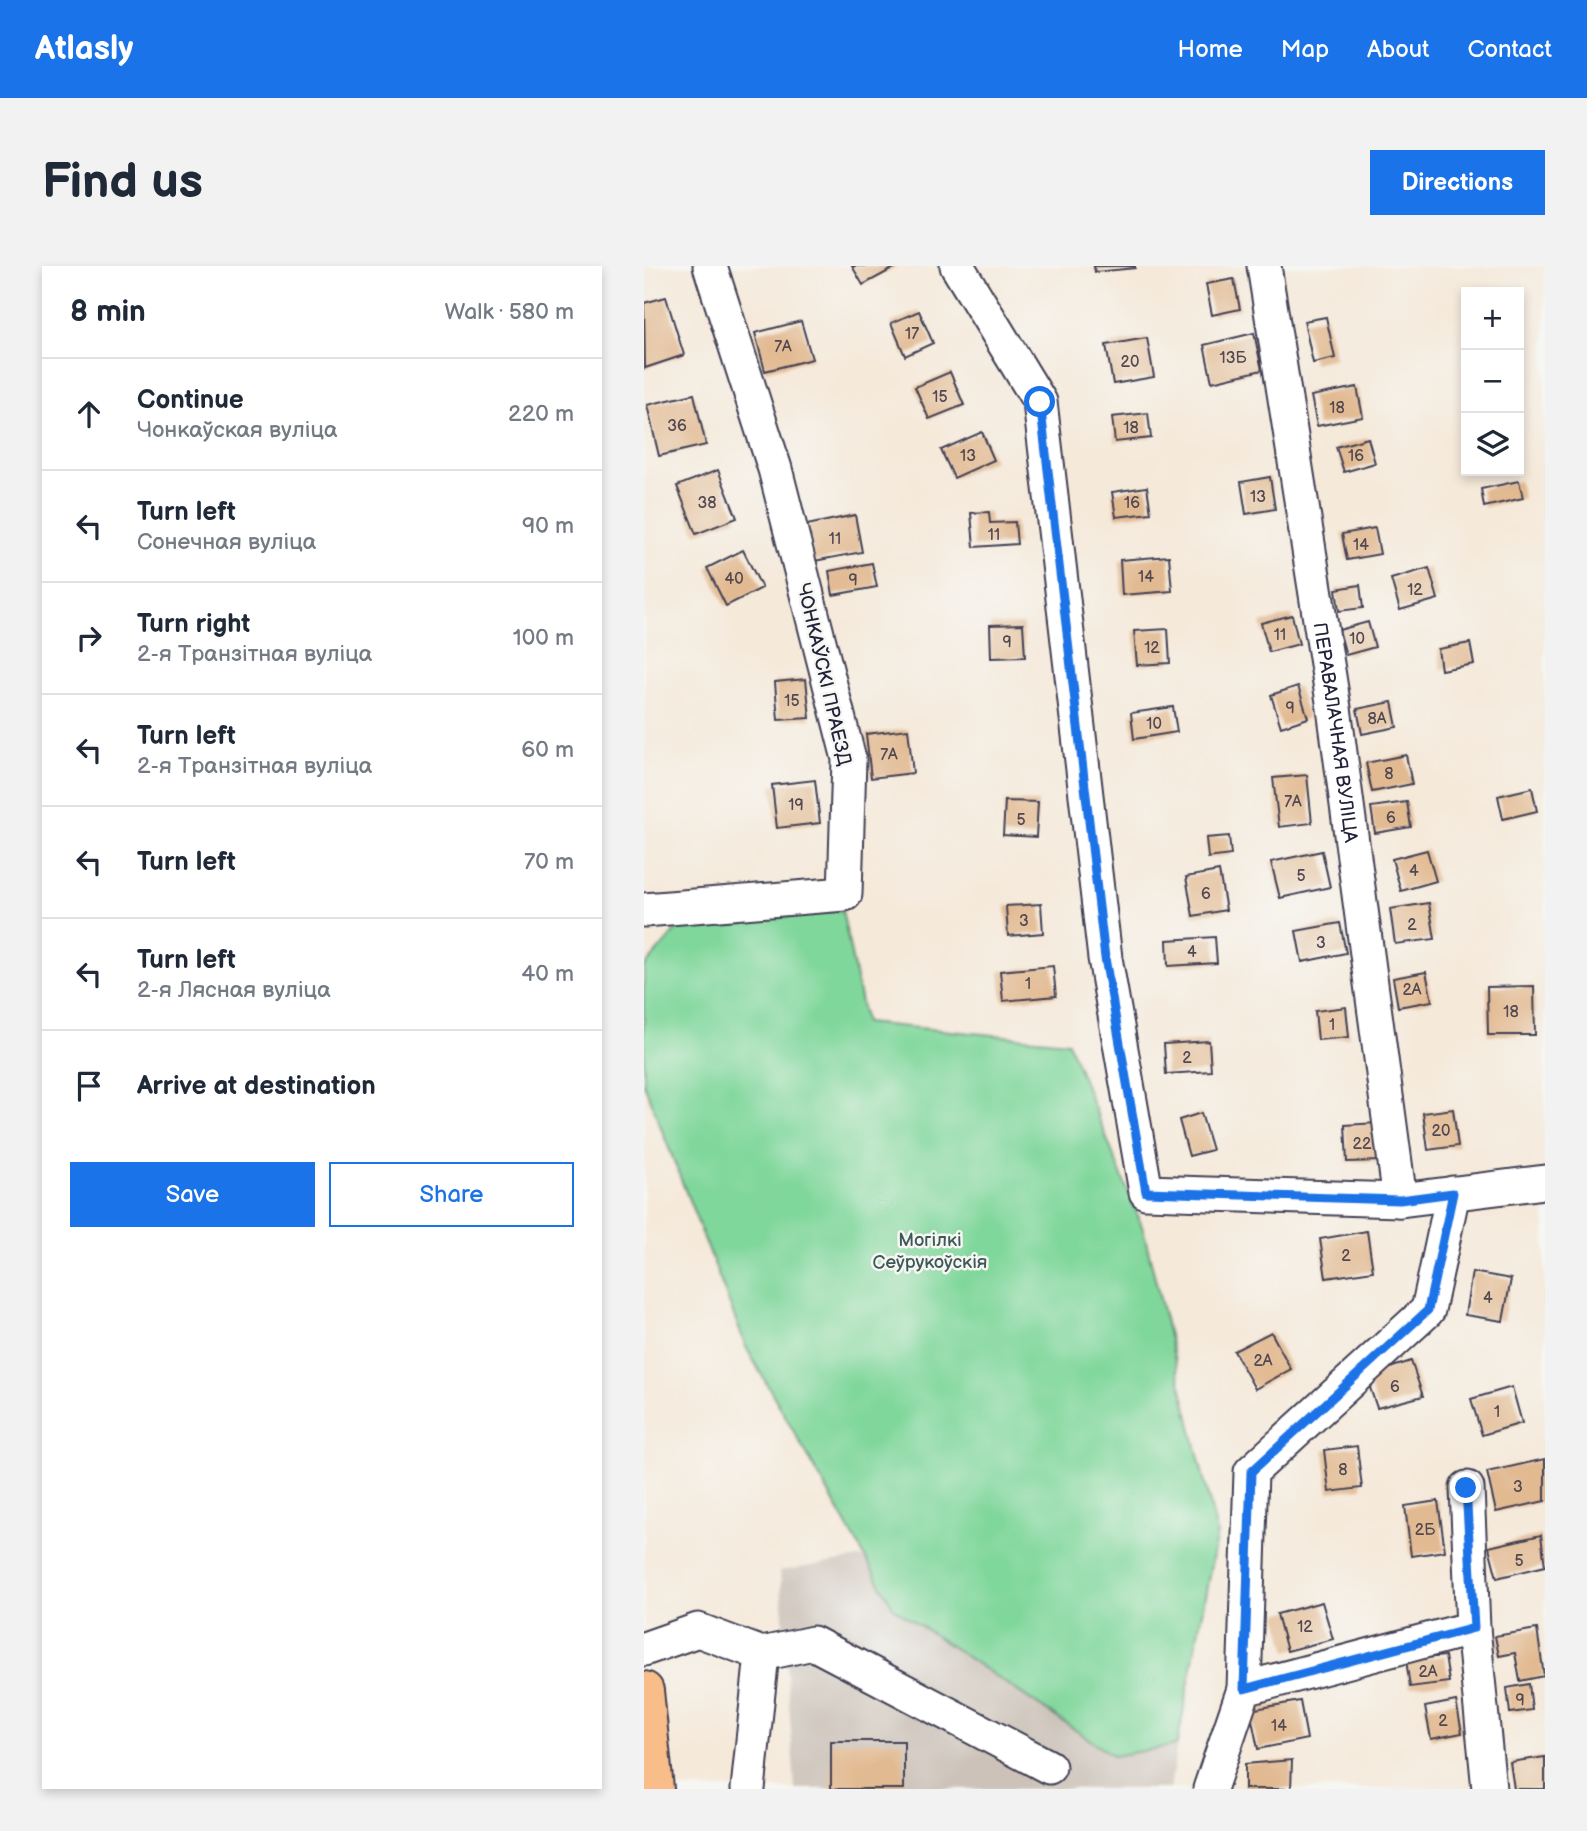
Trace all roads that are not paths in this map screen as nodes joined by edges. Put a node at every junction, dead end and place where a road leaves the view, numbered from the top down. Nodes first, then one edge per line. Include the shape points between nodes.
1 (710, 266) edge
2 (957, 266) edge
3 (1264, 266) edge
4 (644, 910) edge
5 (1545, 1182) edge
6 (1453, 1193) junction
7 (1400, 1200) junction
8 (1466, 1488) dead end
9 (1474, 1628) junction
10 (644, 1649) edge
11 (762, 1654) junction
12 (1244, 1689) junction
13 (644, 1690) edge
14 (1049, 1767) dead end
15 (654, 1789) edge
16 (748, 1789) edge
17 (1210, 1789) edge
18 (1489, 1789) edge

1 - 4 street, ЧОНКАЎСКІ ПРАЕЗД via 775,469 849,759 845,894
2 - 7 street via 1040,402 1105,958 1146,1192
3 - 7 street, ПЕРАВАЛАЧНАЯ ВУЛІЦА via 1334,708
5 - 6 street
6 - 7 street
6 - 12 street via 1428,1310 1251,1472
8 - 9 street
9 - 12 street
9 - 18 street
10 - 11 street via 698,1630
11 - 14 street via 813,1643
11 - 16 street
12 - 17 street
13 - 15 main road

